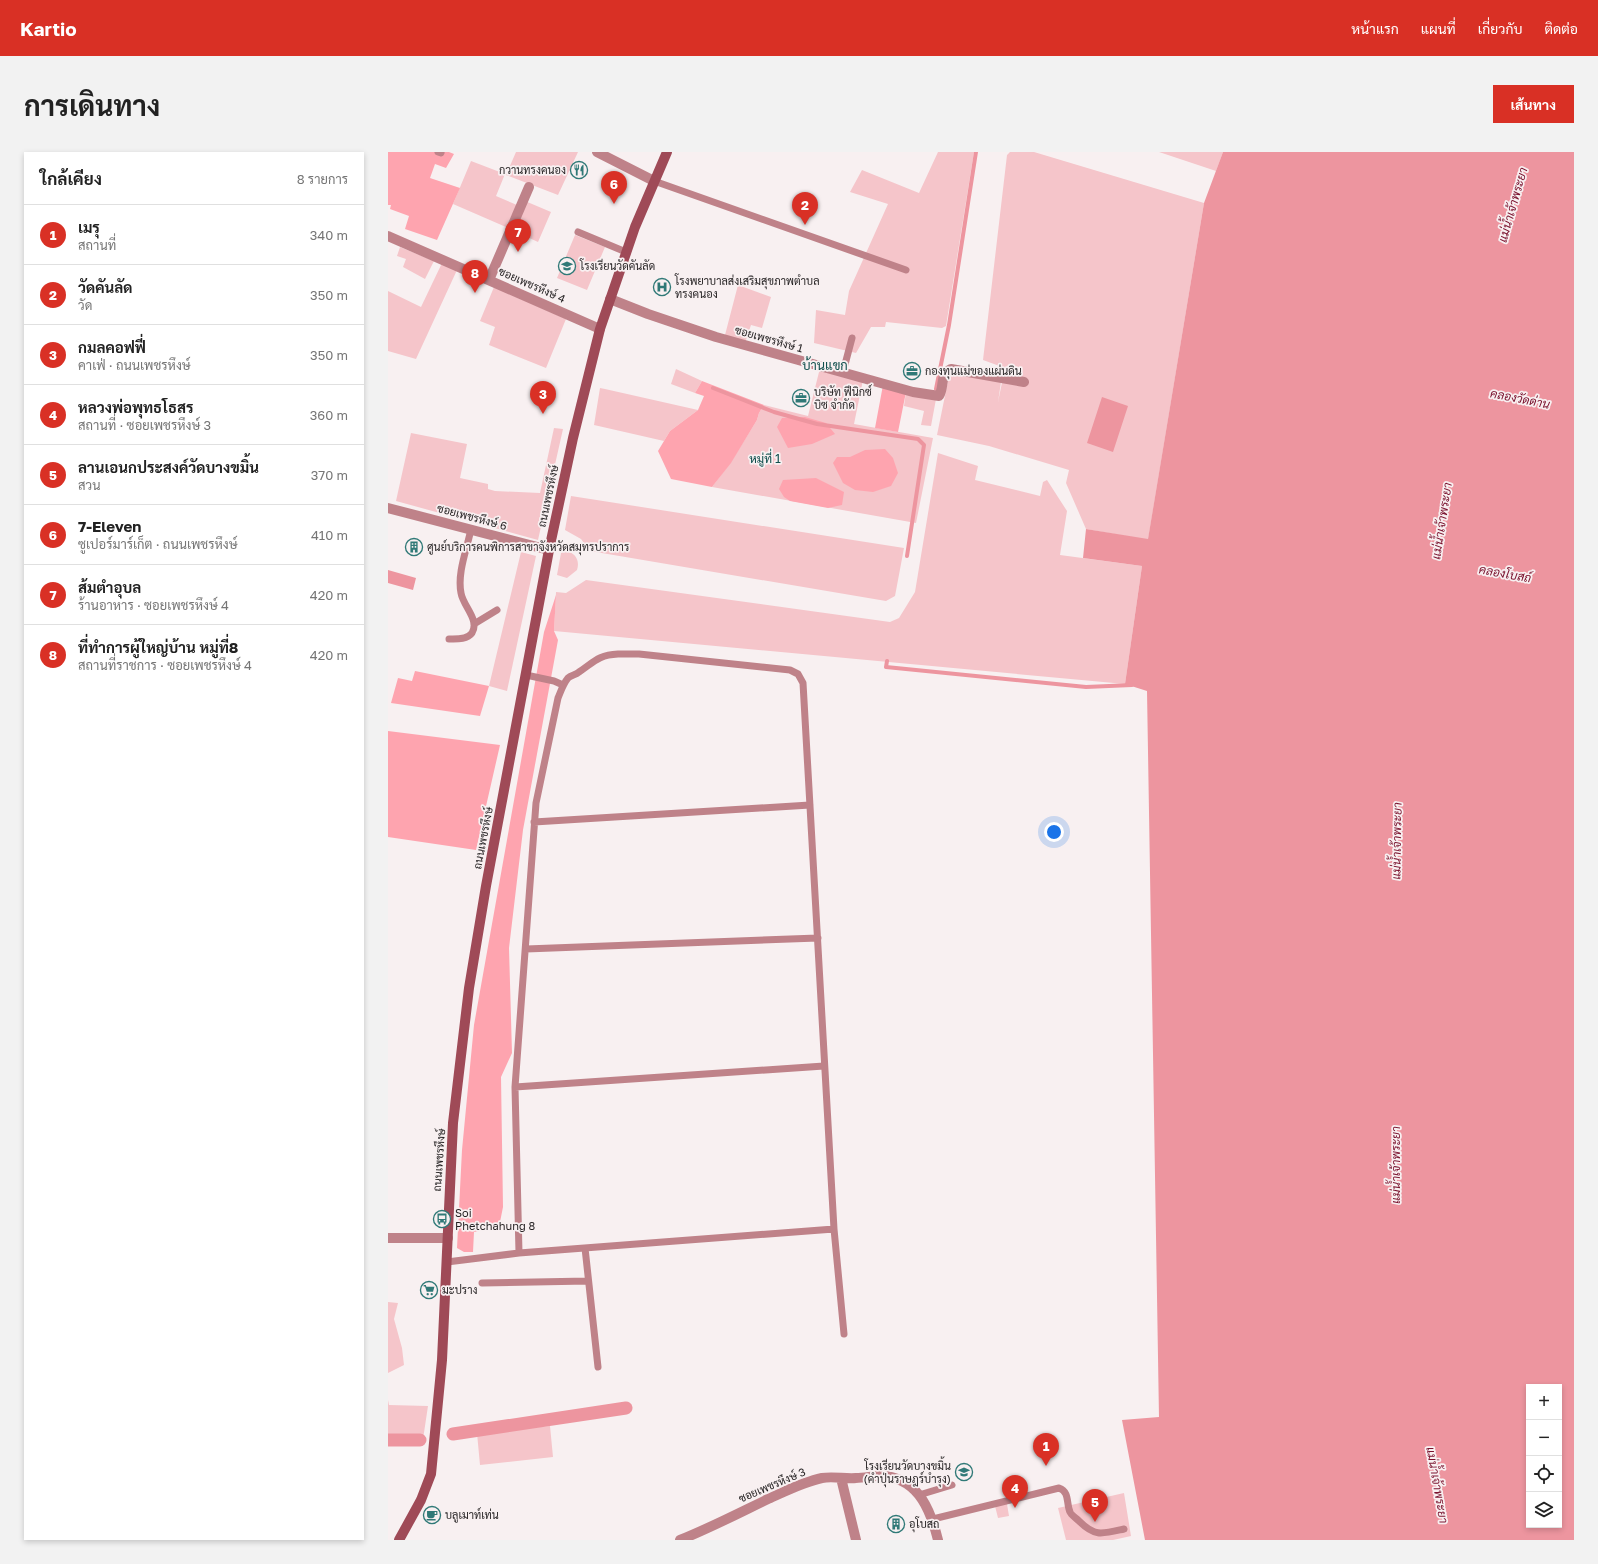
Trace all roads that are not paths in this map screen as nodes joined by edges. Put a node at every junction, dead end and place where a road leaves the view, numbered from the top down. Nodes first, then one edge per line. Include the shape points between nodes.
1 (597, 152) edge
2 (667, 152) edge
3 (654, 180) junction
4 (529, 187) dead end
5 (578, 232) dead end
6 (388, 236) edge
7 (626, 252) junction
8 (906, 270) dead end
9 (489, 280) junction
10 (610, 299) junction
11 (600, 329) junction
12 (852, 338) dead end
13 (843, 372) junction
14 (1024, 382) dead end
15 (388, 508) edge
16 (471, 529) junction
17 (549, 550) junction
18 (498, 610) dead end
19 (474, 624) junction
20 (449, 639) dead end
21 (526, 675) junction
22 (563, 685) junction
23 (810, 805) junction
24 (534, 822) junction
25 (818, 938) junction
26 (526, 949) junction
27 (824, 1066) junction
28 (515, 1086) junction
29 (834, 1229) junction
30 (388, 1238) edge
31 (448, 1238) junction
32 (585, 1248) junction
33 (519, 1253) junction
34 (447, 1262) junction
35 (588, 1281) junction
36 (482, 1283) dead end
37 (844, 1334) dead end
38 (598, 1367) dead end
39 (841, 1478) junction
40 (952, 1485) dead end
41 (919, 1495) junction
42 (933, 1519) junction
43 (1124, 1529) dead end
44 (399, 1540) edge
45 (680, 1540) edge
46 (856, 1540) edge
47 (938, 1540) edge

1 - 3 street
2 - 3 main road, ถนนเพชรหึงษ์
3 - 7 main road, ถนนเพชรหึงษ์
3 - 8 lane
4 - 9 street
5 - 7 lane
6 - 9 street, ซอยเพชรหึงษ์ 4
7 - 10 main road, ถนนเพชรหึงษ์
9 - 11 street, ซอยเพชรหึงษ์ 4
10 - 11 main road, ถนนเพชรหึงษ์
10 - 13 street, ซอยเพชรหึงษ์ 1 via 716,337
11 - 17 main road, ถนนเพชรหึงษ์
12 - 13 lane
13 - 14 street, ซอยเพชรหึงษ์ 1 via 936,396 941,393 943,376 951,369
15 - 16 street, ซอยเพชรหึงษ์ 6
16 - 17 street, ซอยเพชรหึงษ์ 6
16 - 19 lane via 460,584 461,595
17 - 21 main road, ถนนเพชรหึงษ์
18 - 19 lane
19 - 20 lane via 470,635
21 - 22 lane
21 - 31 main road, ถนนเพชรหึงษ์ via 469,988 453,1123
22 - 23 lane via 569,677 601,656 618,654 790,670 798,674 803,683
22 - 24 lane via 558,698
23 - 24 lane
23 - 25 lane
24 - 26 lane
25 - 26 lane
25 - 27 lane
26 - 28 lane
27 - 28 lane
27 - 29 lane
28 - 33 lane
29 - 32 lane
29 - 37 lane
30 - 31 street
31 - 34 main road, ถนนเพชรหึงษ์
32 - 33 lane
32 - 35 lane
33 - 34 lane
34 - 44 main road, ถนนเพชรหึงษ์ via 439,1405 431,1474 421,1500
35 - 36 lane
35 - 38 lane
39 - 41 street, ซอยเพชรหึงษ์ 3 via 888,1477 907,1485
39 - 45 street, ซอยเพชรหึงษ์ 3 via 824,1478 793,1488
39 - 46 street
40 - 41 lane
41 - 42 street, ซอยเพชรหึงษ์ 3
42 - 43 lane via 1059,1488 1066,1494 1070,1512 1088,1530 1098,1534
42 - 47 street, ซอยเพชรหึงษ์ 3

